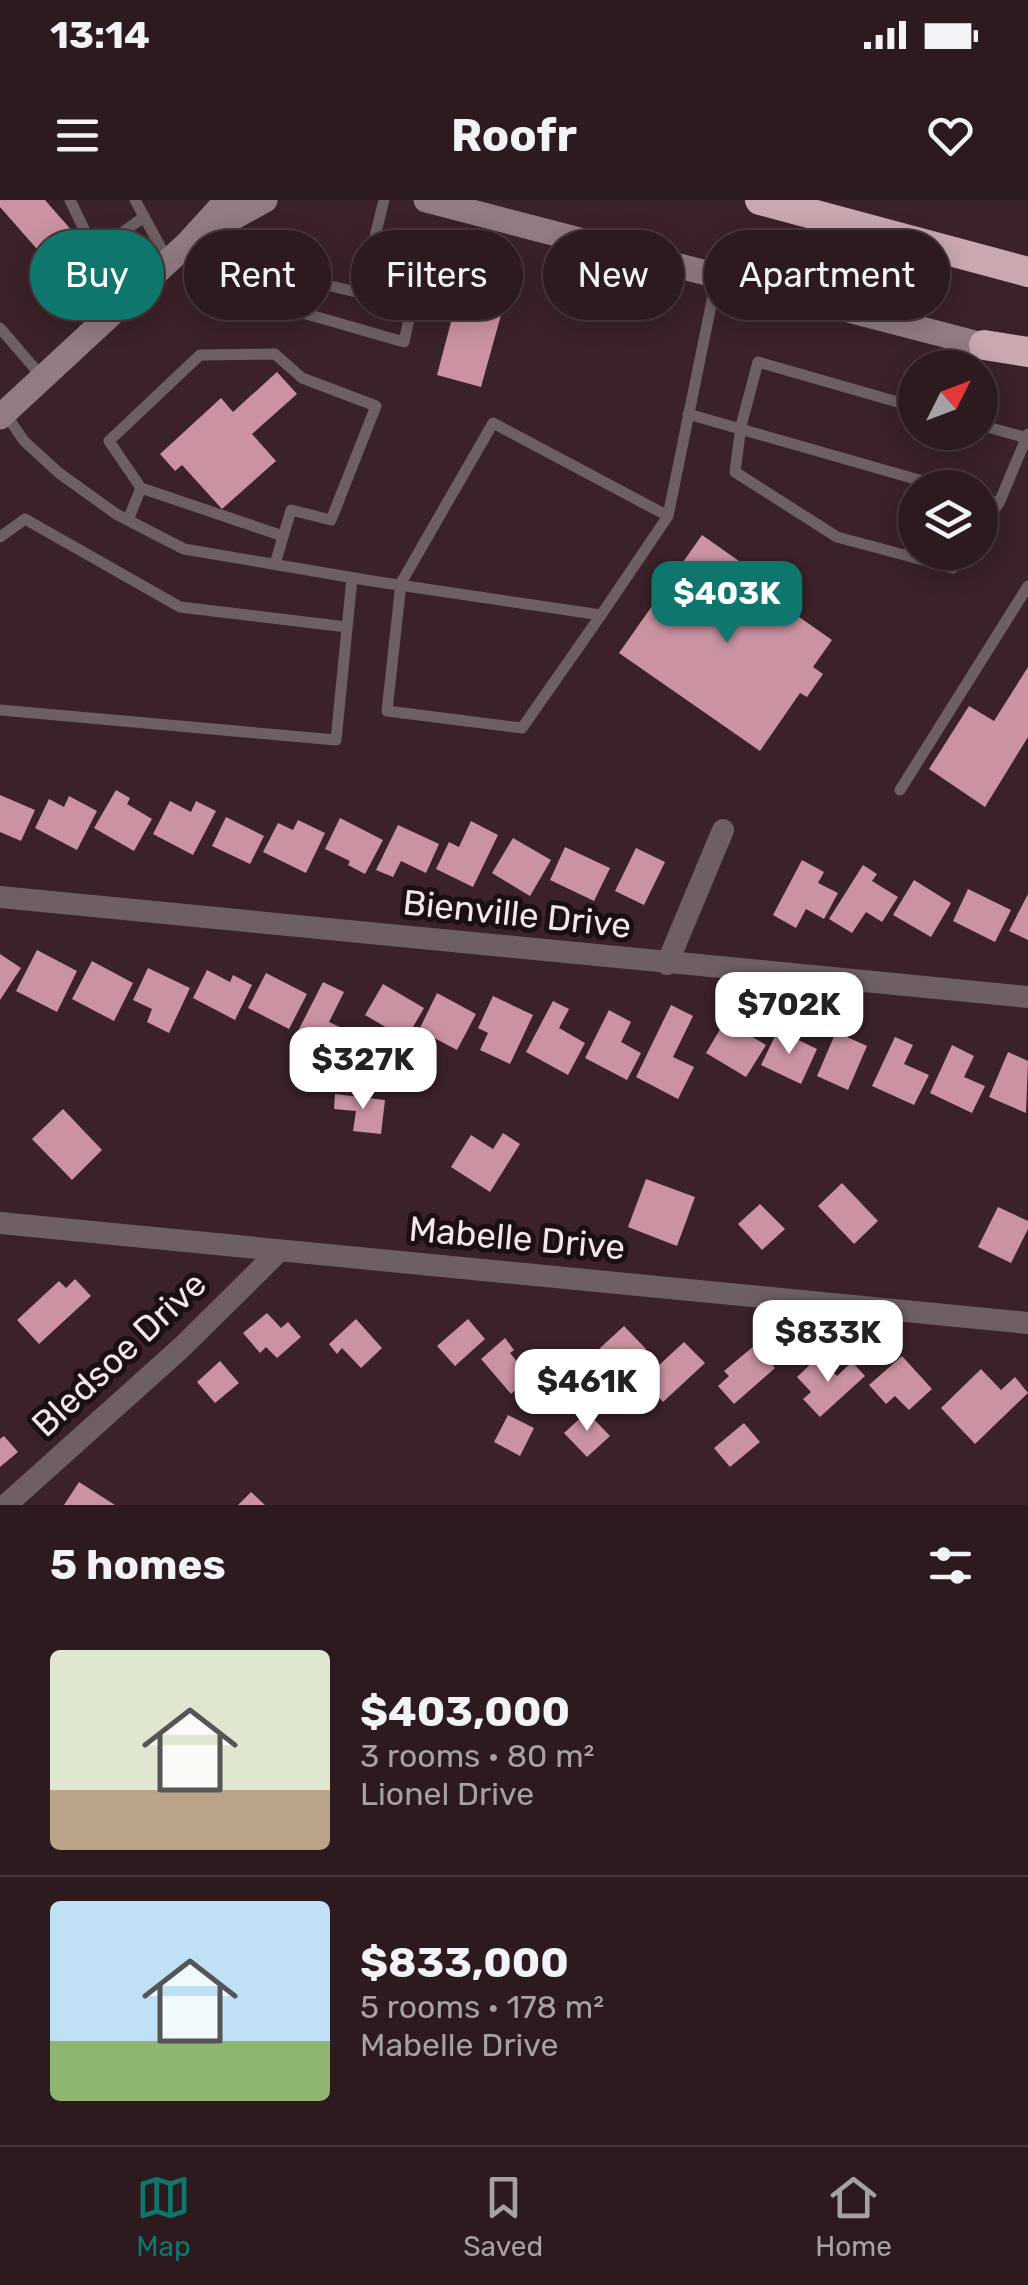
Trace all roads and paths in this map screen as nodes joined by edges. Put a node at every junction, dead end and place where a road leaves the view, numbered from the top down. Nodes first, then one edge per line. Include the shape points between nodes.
1 (70, 200) edge
2 (135, 200) edge
3 (227, 200) edge
4 (265, 200) edge
5 (384, 200) edge
6 (426, 200) edge
7 (467, 200) edge
8 (760, 200) edge
9 (211, 210) edge
10 (144, 217) junction
11 (494, 218) junction
12 (84, 230) edge
13 (126, 230) edge
14 (379, 230) edge
15 (180, 250) junction
16 (184, 251) edge
17 (164, 265) edge
18 (1028, 272) edge
19 (704, 273) edge
20 (331, 318) edge
21 (104, 320) edge
22 (409, 320) edge
23 (708, 320) edge
24 (887, 320) edge
25 (0, 328) edge
26 (984, 345) joint
27 (1028, 354) edge
28 (42, 378) junction
29 (898, 401) edge
30 (2, 412) edge
31 (688, 414) junction
32 (741, 426) junction
33 (998, 429) edge
34 (1027, 436) edge
35 (898, 473) edge
36 (140, 488) junction
37 (999, 503) edge
38 (668, 516) junction
39 (128, 520) junction
40 (283, 536) junction
41 (0, 537) edge
42 (898, 553) edge
43 (275, 564) junction
44 (352, 578) junction
45 (401, 583) junction
46 (1028, 586) edge
47 (601, 615) junction
48 (347, 628) junction
49 (0, 710) edge
50 (900, 790) dead end
51 (723, 830) dead end
52 (0, 897) edge
53 (667, 964) junction
54 (1028, 997) edge
55 (0, 1223) edge
56 (278, 1252) junction
57 (1028, 1323) edge
58 (6, 1505) edge

1 - 12 lane
2 - 10 lane
3 - 9 main road
4 - 15 main road
5 - 14 lane
6 - 11 main road
7 - 11 main road
8 - 18 highway
9 - 15 main road
10 - 13 lane
10 - 15 lane
11 - 19 main road
15 - 16 lane
15 - 17 main road
20 - 22 lane via 404,342
21 - 28 main road
23 - 31 lane
24 - 26 main road
25 - 28 lane
26 - 27 highway
28 - 30 main road
29 - 32 lane via 758,362
30 - 39 lane via 59,473
31 - 32 lane
31 - 38 lane
32 - 35 lane
32 - 42 lane via 735,472 837,537
33 - 34 lane
34 - 37 lane
36 - 39 lane
36 - 40 lane
36 - 40 lane via 109,442 200,355 275,354 302,378 376,406 331,520 291,510
38 - 45 lane via 493,424
38 - 47 lane
39 - 43 lane via 184,548
40 - 43 lane
41 - 48 lane via 26,519 180,607
43 - 44 lane
44 - 45 lane
44 - 48 lane
45 - 47 lane
45 - 47 lane via 387,711 522,728
46 - 50 lane
48 - 49 lane via 336,740
51 - 53 street
52 - 53 street, Bienville Drive
53 - 54 street, Bienville Drive
55 - 56 street, Mabelle Drive
56 - 57 street, Mabelle Drive
56 - 58 street, Bledsoe Drive

